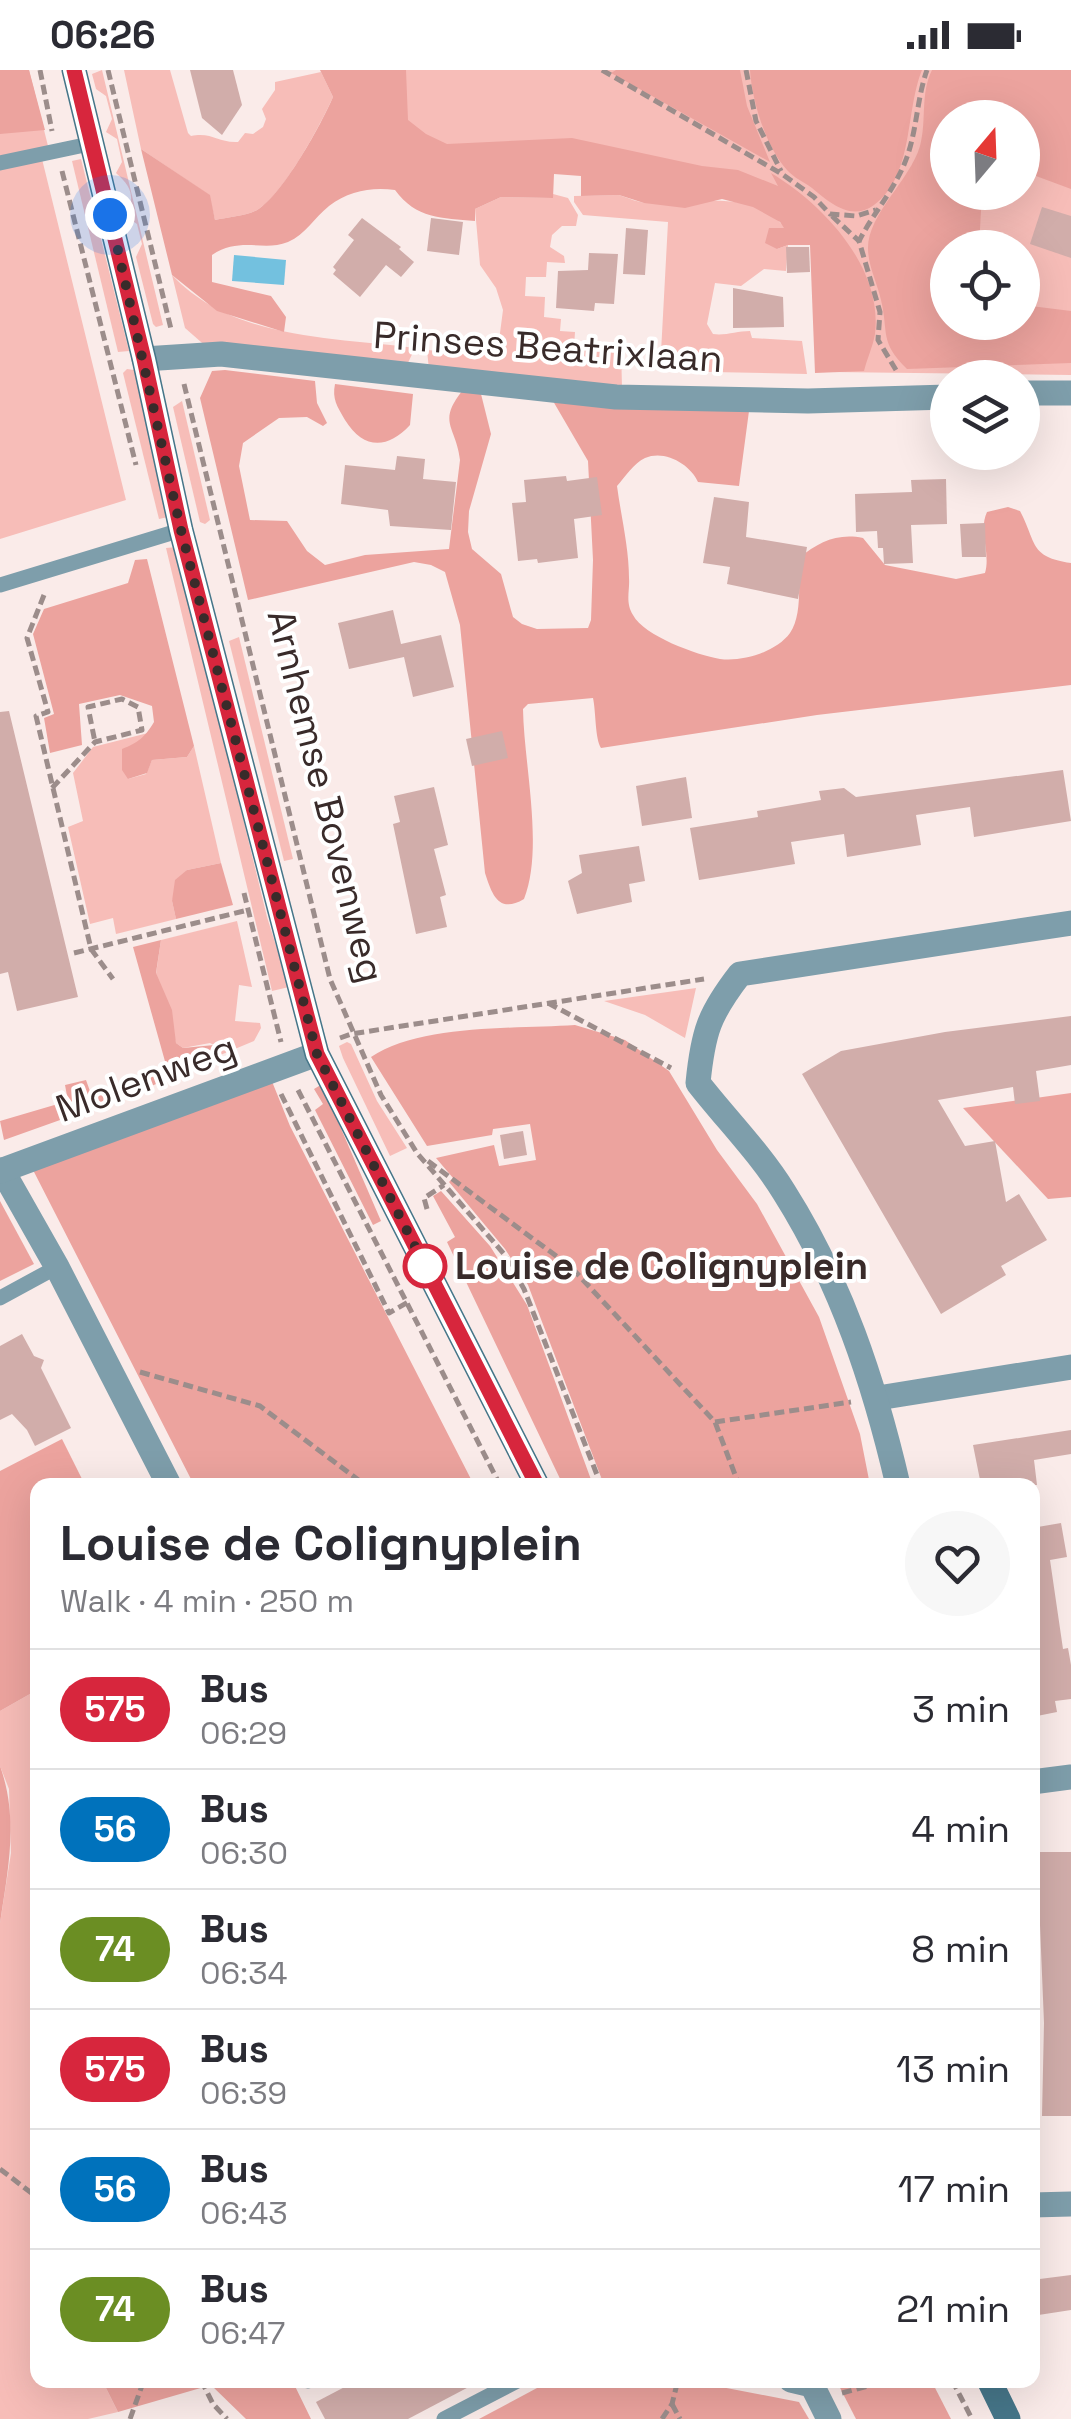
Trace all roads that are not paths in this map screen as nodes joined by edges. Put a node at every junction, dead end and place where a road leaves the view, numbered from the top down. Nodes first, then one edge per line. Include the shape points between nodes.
1 (74, 70) edge
2 (94, 144) junction
3 (0, 162) edge
4 (144, 359) junction
5 (1071, 392) edge
6 (1040, 393) edge
7 (930, 398) edge
8 (181, 530) junction
9 (0, 585) edge
10 (1071, 924) edge
11 (317, 1054) junction
12 (1, 1168) edge
13 (58, 1267) junction
14 (0, 1298) edge
15 (1071, 1366) edge
16 (878, 1398) junction
17 (165, 1478) edge
18 (533, 1478) edge
19 (896, 1478) edge
20 (1071, 1776) edge
21 (1040, 1781) edge
22 (1071, 2204) edge
23 (1040, 2205) edge
24 (504, 2388) edge
25 (806, 2388) edge
26 (993, 2388) edge
27 (444, 2419) edge
28 (829, 2419) edge
29 (1008, 2419) edge

1 - 2 main road, Arnhemse Bovenweg
2 - 3 lane
2 - 4 main road, Arnhemse Bovenweg
4 - 7 street, Prinses Beatrixlaan via 222,354 616,397
4 - 8 main road, Arnhemse Bovenweg
5 - 6 street
8 - 9 lane
8 - 11 main road, Arnhemse Bovenweg
10 - 16 street via 740,974 714,1007 698,1083 782,1189 818,1251
11 - 12 street, Molenweg
11 - 18 main road, Arnhemse Bovenweg
12 - 13 street
13 - 14 lane
13 - 17 street
15 - 16 street
16 - 19 street
20 - 21 street
22 - 23 street
24 - 27 lane
25 - 28 street
26 - 29 main road

